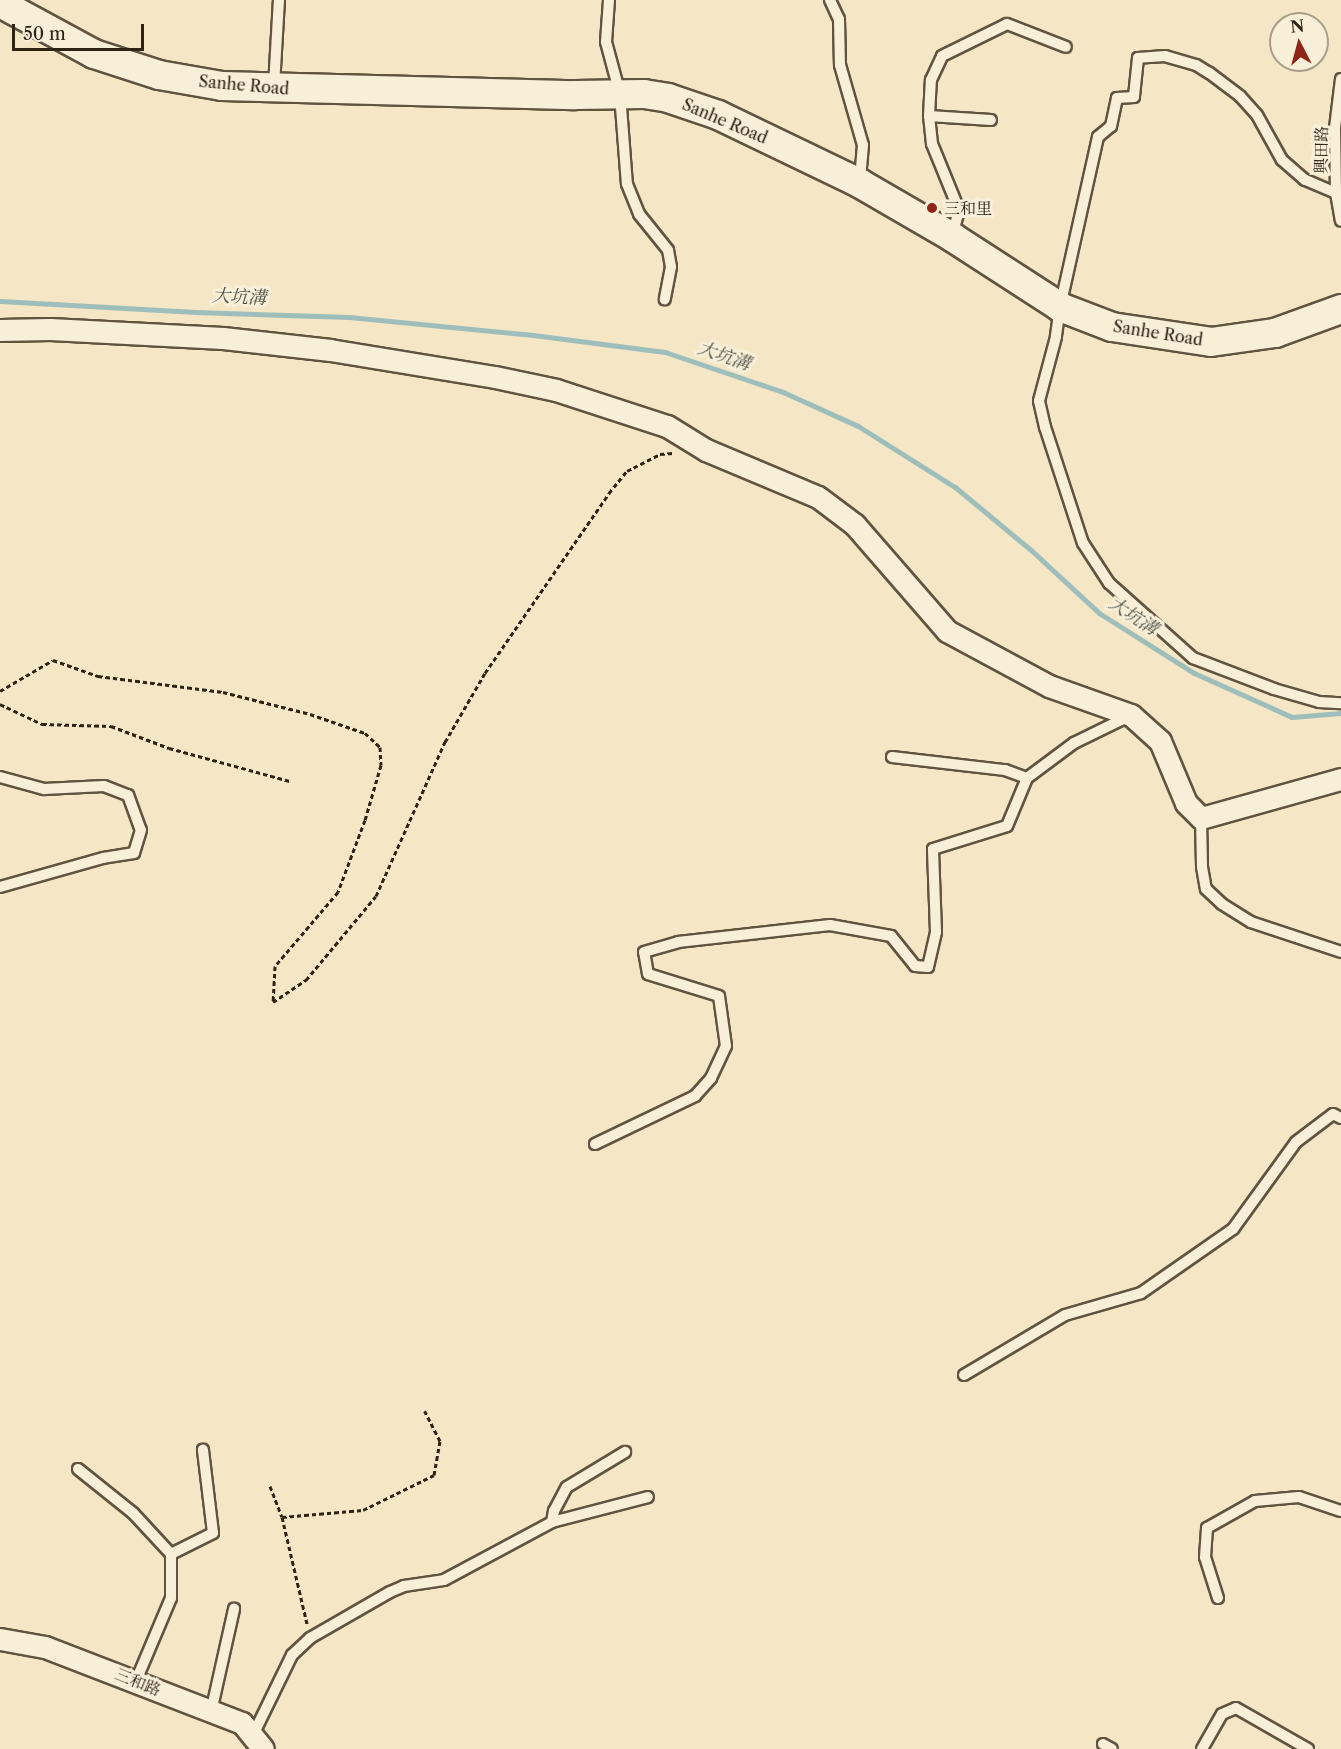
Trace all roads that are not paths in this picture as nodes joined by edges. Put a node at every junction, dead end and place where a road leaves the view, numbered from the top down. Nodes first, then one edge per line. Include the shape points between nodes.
1 (279, 0) edge
2 (609, 0) edge
3 (830, 0) edge
4 (0, 3) edge
5 (1066, 47) dead end
6 (1341, 79) edge
7 (274, 89) junction
8 (620, 94) junction
9 (929, 116) junction
10 (992, 120) dead end
11 (859, 183) junction
12 (1336, 193) junction
13 (1341, 220) edge
14 (952, 237) junction
15 (665, 299) dead end
16 (1060, 308) junction
17 (1341, 309) edge
18 (0, 330) edge
19 (1341, 703) edge
20 (1131, 715) junction
21 (892, 757) dead end
22 (0, 777) edge
23 (1028, 778) junction
24 (1341, 779) edge
25 (1201, 818) junction
26 (0, 887) edge
27 (1341, 952) edge
28 (1341, 1118) edge
29 (595, 1144) dead end
30 (964, 1375) dead end
31 (202, 1450) dead end
32 (625, 1452) dead end
33 (78, 1469) dead end
34 (648, 1497) dead end
35 (1341, 1511) edge
36 (552, 1522) junction
37 (171, 1554) junction
38 (1218, 1598) dead end
39 (234, 1610) dead end
40 (0, 1639) edge
41 (136, 1681) junction
42 (211, 1712) junction
43 (260, 1745) edge
44 (1202, 1749) edge
45 (1308, 1749) edge

1 - 7 lane
2 - 8 lane via 606,42
3 - 11 lane via 839,19 840,65 863,145
4 - 7 main road, Sanhe Road via 94,54 159,75 222,86
5 - 9 lane via 1007,24 942,56 931,80
6 - 12 lane, 興田路 via 1335,128
7 - 8 main road, Sanhe Road
8 - 11 main road, Sanhe Road via 668,98 718,114
8 - 15 lane via 627,184 639,214 668,250 671,267
9 - 10 lane
9 - 14 lane via 932,144 959,210
11 - 14 main road, Sanhe Road
12 - 13 lane, 興田路
12 - 16 lane via 1305,180 1282,160 1257,115 1240,96 1209,73 1165,56 1138,58 1134,97 1117,98 1111,126 1098,138
14 - 16 main road, Sanhe Road
16 - 17 main road, Sanhe Road via 1112,327 1211,342 1275,333
16 - 19 lane via 1040,401 1083,543 1108,583 1193,658 1274,689 1319,702
18 - 20 street via 222,338 330,350 556,390 667,426 706,450 818,497 855,525 947,631 1049,686
20 - 23 lane via 1074,743
20 - 25 street via 1160,741 1186,803
21 - 23 lane via 1005,770
22 - 26 lane via 44,789 104,786 128,795 141,830 134,853
23 - 29 lane via 1007,826 933,849 936,932 928,967 915,966 891,936 830,925 678,942 644,952 648,974 719,996 726,1046 711,1078 695,1096
24 - 25 street
25 - 27 lane via 1206,889 1214,897 1251,922
28 - 30 lane via 1333,1114 1296,1142 1233,1229 1141,1293 1065,1315
31 - 37 lane via 213,1533
32 - 36 lane via 567,1487
33 - 37 lane via 133,1513
34 - 36 lane
35 - 38 lane via 1299,1497 1255,1501 1207,1528 1205,1557
36 - 43 lane via 444,1580 390,1592 310,1638 292,1655
37 - 41 lane via 171,1598
39 - 42 lane
40 - 41 street, 三和路 via 45,1647
41 - 42 street, 三和路
42 - 43 street, 三和路 via 242,1723
44 - 45 lane via 1222,1714 1236,1708

